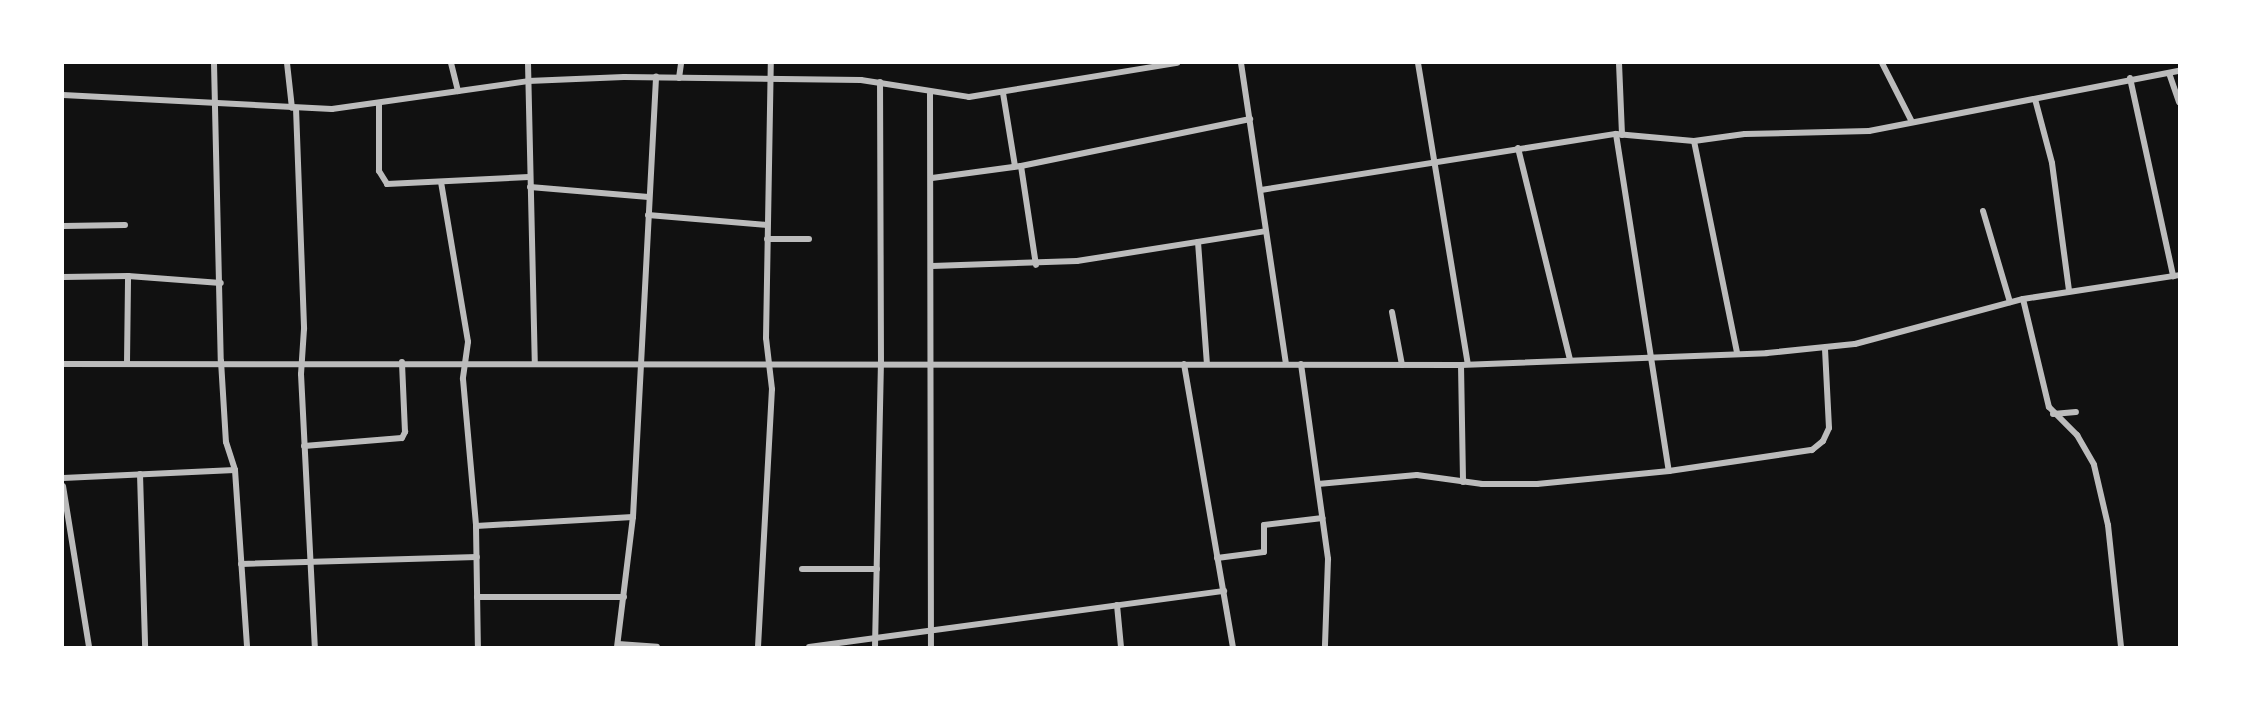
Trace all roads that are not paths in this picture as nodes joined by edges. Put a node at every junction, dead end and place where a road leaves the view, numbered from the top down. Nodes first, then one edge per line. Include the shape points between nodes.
1 (214, 63) edge
2 (287, 63) edge
3 (451, 63) edge
4 (528, 63) edge
5 (681, 63) edge
6 (771, 63) edge
7 (1177, 63) edge
8 (1241, 63) edge
9 (1418, 63) edge
10 (1619, 63) edge
11 (1882, 63) edge
12 (2179, 71) edge
13 (2169, 73) junction
14 (656, 77) junction
15 (679, 78) junction
16 (2130, 78) junction
17 (528, 81) junction
18 (770, 81) junction
19 (880, 82) junction
20 (458, 91) junction
21 (1003, 93) junction
22 (63, 94) edge
23 (930, 94) junction
24 (2035, 99) junction
25 (2179, 102) edge
26 (217, 103) junction
27 (379, 105) junction
28 (294, 108) junction
29 (1250, 119) junction
30 (1911, 120) junction
31 (1619, 134) junction
32 (1694, 141) junction
33 (1518, 148) junction
34 (1434, 160) junction
35 (1018, 166) junction
36 (529, 177) junction
37 (932, 178) junction
38 (441, 183) junction
39 (530, 187) junction
40 (1260, 190) junction
41 (649, 197) junction
42 (1983, 211) dead end
43 (648, 215) junction
44 (125, 225) dead end
45 (767, 225) junction
46 (63, 226) edge
47 (1266, 231) junction
48 (767, 239) junction
49 (809, 239) dead end
50 (1198, 242) junction
51 (1036, 265) junction
52 (932, 266) junction
53 (2176, 275) edge
54 (128, 276) junction
55 (63, 277) edge
56 (221, 283) junction
57 (2069, 291) junction
58 (2024, 299) junction
59 (2010, 302) junction
60 (1392, 312) dead end
61 (1825, 349) junction
62 (1737, 353) junction
63 (1653, 355) junction
64 (1570, 359) junction
65 (221, 361) junction
66 (302, 361) junction
67 (639, 361) junction
68 (402, 362) junction
69 (464, 362) junction
70 (535, 362) junction
71 (768, 362) junction
72 (127, 363) junction
73 (63, 364) edge
74 (881, 364) junction
75 (1184, 364) junction
76 (1207, 364) junction
77 (1286, 364) junction
78 (1301, 364) junction
79 (1402, 365) junction
80 (1464, 365) junction
81 (932, 366) junction
82 (2076, 412) dead end
83 (2053, 414) junction
84 (304, 446) junction
85 (235, 470) junction
86 (1669, 471) junction
87 (140, 474) junction
88 (63, 478) edge
89 (1463, 482) junction
90 (1318, 484) junction
91 (63, 486) edge
92 (633, 517) junction
93 (1323, 518) junction
94 (476, 526) junction
95 (66, 530) edge
96 (477, 557) junction
97 (1217, 558) junction
98 (310, 561) junction
99 (241, 564) junction
100 (802, 569) dead end
101 (877, 569) junction
102 (1224, 591) junction
103 (477, 597) junction
104 (624, 597) junction
105 (1117, 605) junction
106 (931, 629) junction
107 (875, 644) edge
108 (617, 645) edge
109 (89, 647) edge
110 (145, 647) edge
111 (247, 647) edge
112 (315, 647) edge
113 (478, 647) edge
114 (657, 647) edge
115 (758, 647) edge
116 (809, 647) edge
117 (931, 647) edge
118 (1121, 647) edge
119 (1233, 647) edge
120 (1325, 647) edge
121 (2121, 647) edge

1 - 26 street
2 - 28 street
3 - 20 street
4 - 17 street
5 - 15 street
6 - 18 street
7 - 21 street
8 - 29 street
9 - 34 street
10 - 31 street
11 - 30 street
12 - 13 street
13 - 16 street
13 - 25 street
14 - 15 street
14 - 17 street
14 - 41 street
15 - 18 street
16 - 24 street
16 - 53 street
17 - 20 street
17 - 36 street
18 - 19 street
18 - 45 street
19 - 23 street
19 - 74 street
20 - 27 street
21 - 23 street via 969,98
21 - 35 street
22 - 26 street
23 - 37 street
24 - 30 street
24 - 57 street via 2052,163
26 - 28 street
26 - 56 street
27 - 28 street
27 - 38 street via 379,171 383,181 392,186
28 - 66 street
29 - 35 street
29 - 40 street
30 - 32 street via 1849,134 1745,134
31 - 32 street
31 - 33 street
31 - 63 street
32 - 62 street
33 - 34 street
33 - 64 street
34 - 40 street
34 - 80 street
35 - 37 street
35 - 51 street
36 - 38 street
36 - 39 street
37 - 52 street
38 - 69 street via 468,342
39 - 41 street
39 - 70 street
40 - 47 street
41 - 43 street
42 - 59 street
43 - 45 street
43 - 67 street
44 - 46 street
45 - 48 street
47 - 50 street
47 - 77 street
48 - 49 street
48 - 71 street
50 - 51 street
50 - 76 street
51 - 52 street
52 - 81 street
53 - 57 street
54 - 55 street
54 - 56 street
54 - 72 street
56 - 65 street
57 - 58 street
58 - 59 street
58 - 83 street
59 - 61 street
60 - 79 street
61 - 62 street
61 - 86 street via 1829,428 1818,447
62 - 63 street
63 - 64 street
63 - 86 street
64 - 80 street
65 - 66 street
65 - 72 street
65 - 85 street via 226,442
66 - 68 street
66 - 84 street
67 - 70 street
67 - 71 street
67 - 92 street
68 - 69 street
68 - 84 street via 402,438
69 - 70 street
69 - 94 street
71 - 74 street
71 - 115 street via 772,389
72 - 73 street
74 - 81 street
74 - 101 street
75 - 76 street
75 - 81 street
75 - 97 street
76 - 77 street
77 - 78 street
78 - 79 street
78 - 90 street
79 - 80 street
80 - 89 street
81 - 106 street
82 - 83 street
83 - 121 street via 2077,435 2094,465 2108,525
84 - 98 street
85 - 87 street
85 - 99 street
86 - 89 street via 1518,485
87 - 88 street
87 - 110 street
89 - 90 street via 1417,475
90 - 93 street
91 - 95 street
92 - 94 street
92 - 104 street
93 - 97 street via 1264,525 1264,552
93 - 120 street via 1329,592
94 - 96 street
95 - 109 street
96 - 98 street
96 - 103 street
97 - 102 street
98 - 99 street
98 - 112 street
99 - 111 street
100 - 101 street
101 - 107 street
102 - 105 street
102 - 119 street
103 - 104 street
103 - 113 street
104 - 108 street
105 - 106 street
105 - 118 street
106 - 107 street
106 - 117 street
107 - 116 street
108 - 114 street

